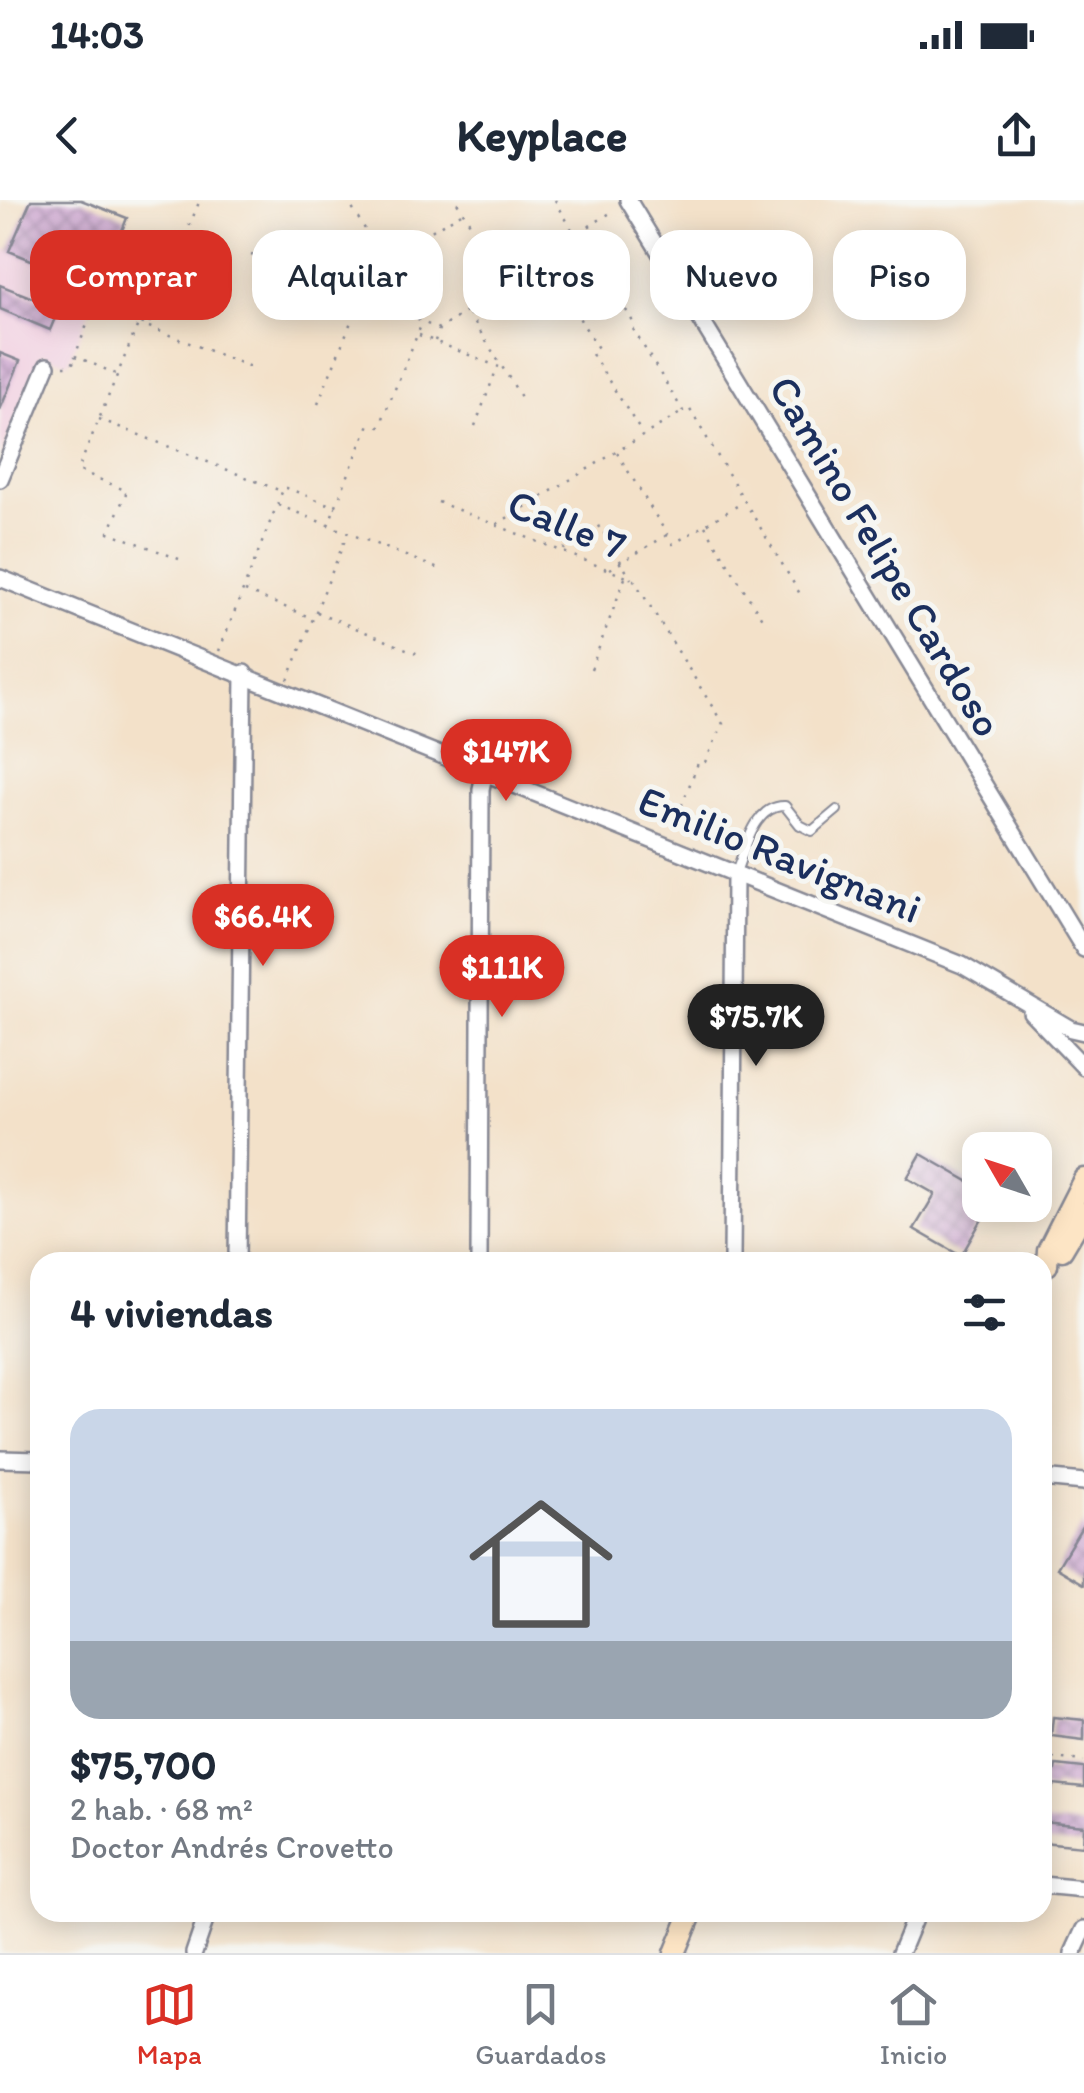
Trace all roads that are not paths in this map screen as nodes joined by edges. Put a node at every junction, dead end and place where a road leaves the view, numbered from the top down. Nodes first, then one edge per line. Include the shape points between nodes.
1 (629, 201) edge
2 (47, 366) road end
3 (0, 478) edge
4 (0, 578) edge
5 (244, 674) junction
6 (485, 771) junction
7 (836, 810) dead end
8 (735, 875) junction
9 (1084, 949) edge
10 (1027, 1004) junction
11 (1084, 1032) edge
12 (1084, 1067) edge
13 (1084, 1180) edge
14 (1084, 1213) edge
15 (237, 1252) edge
16 (479, 1252) edge
17 (732, 1252) edge
18 (1048, 1252) edge
19 (1052, 1261) edge
20 (0, 1460) edge
21 (30, 1460) edge
22 (1052, 1479) edge
23 (1084, 1482) edge
24 (1052, 1885) edge
25 (1084, 1889) edge
26 (205, 1922) edge
27 (688, 1922) edge
28 (913, 1922) edge
29 (1084, 1929) edge
30 (194, 1953) edge
31 (675, 1953) edge
32 (900, 1953) edge
33 (1074, 1953) edge

1 - 9 street, Camino Felipe Cardoso
2 - 3 street
4 - 5 street, Emilio Ravignani
5 - 6 street, Emilio Ravignani
5 - 15 street
6 - 8 street, Emilio Ravignani
6 - 16 street
7 - 8 lane via 812,830 785,806 774,805 760,816
8 - 10 street, Emilio Ravignani via 962,965
8 - 17 street
10 - 11 street, Emilio Ravignani
10 - 12 street, Emilio Ravignani
13 - 18 main road
14 - 19 main road
20 - 21 street
22 - 23 street
24 - 25 street
26 - 30 street
27 - 31 main road
28 - 32 street
29 - 33 street

